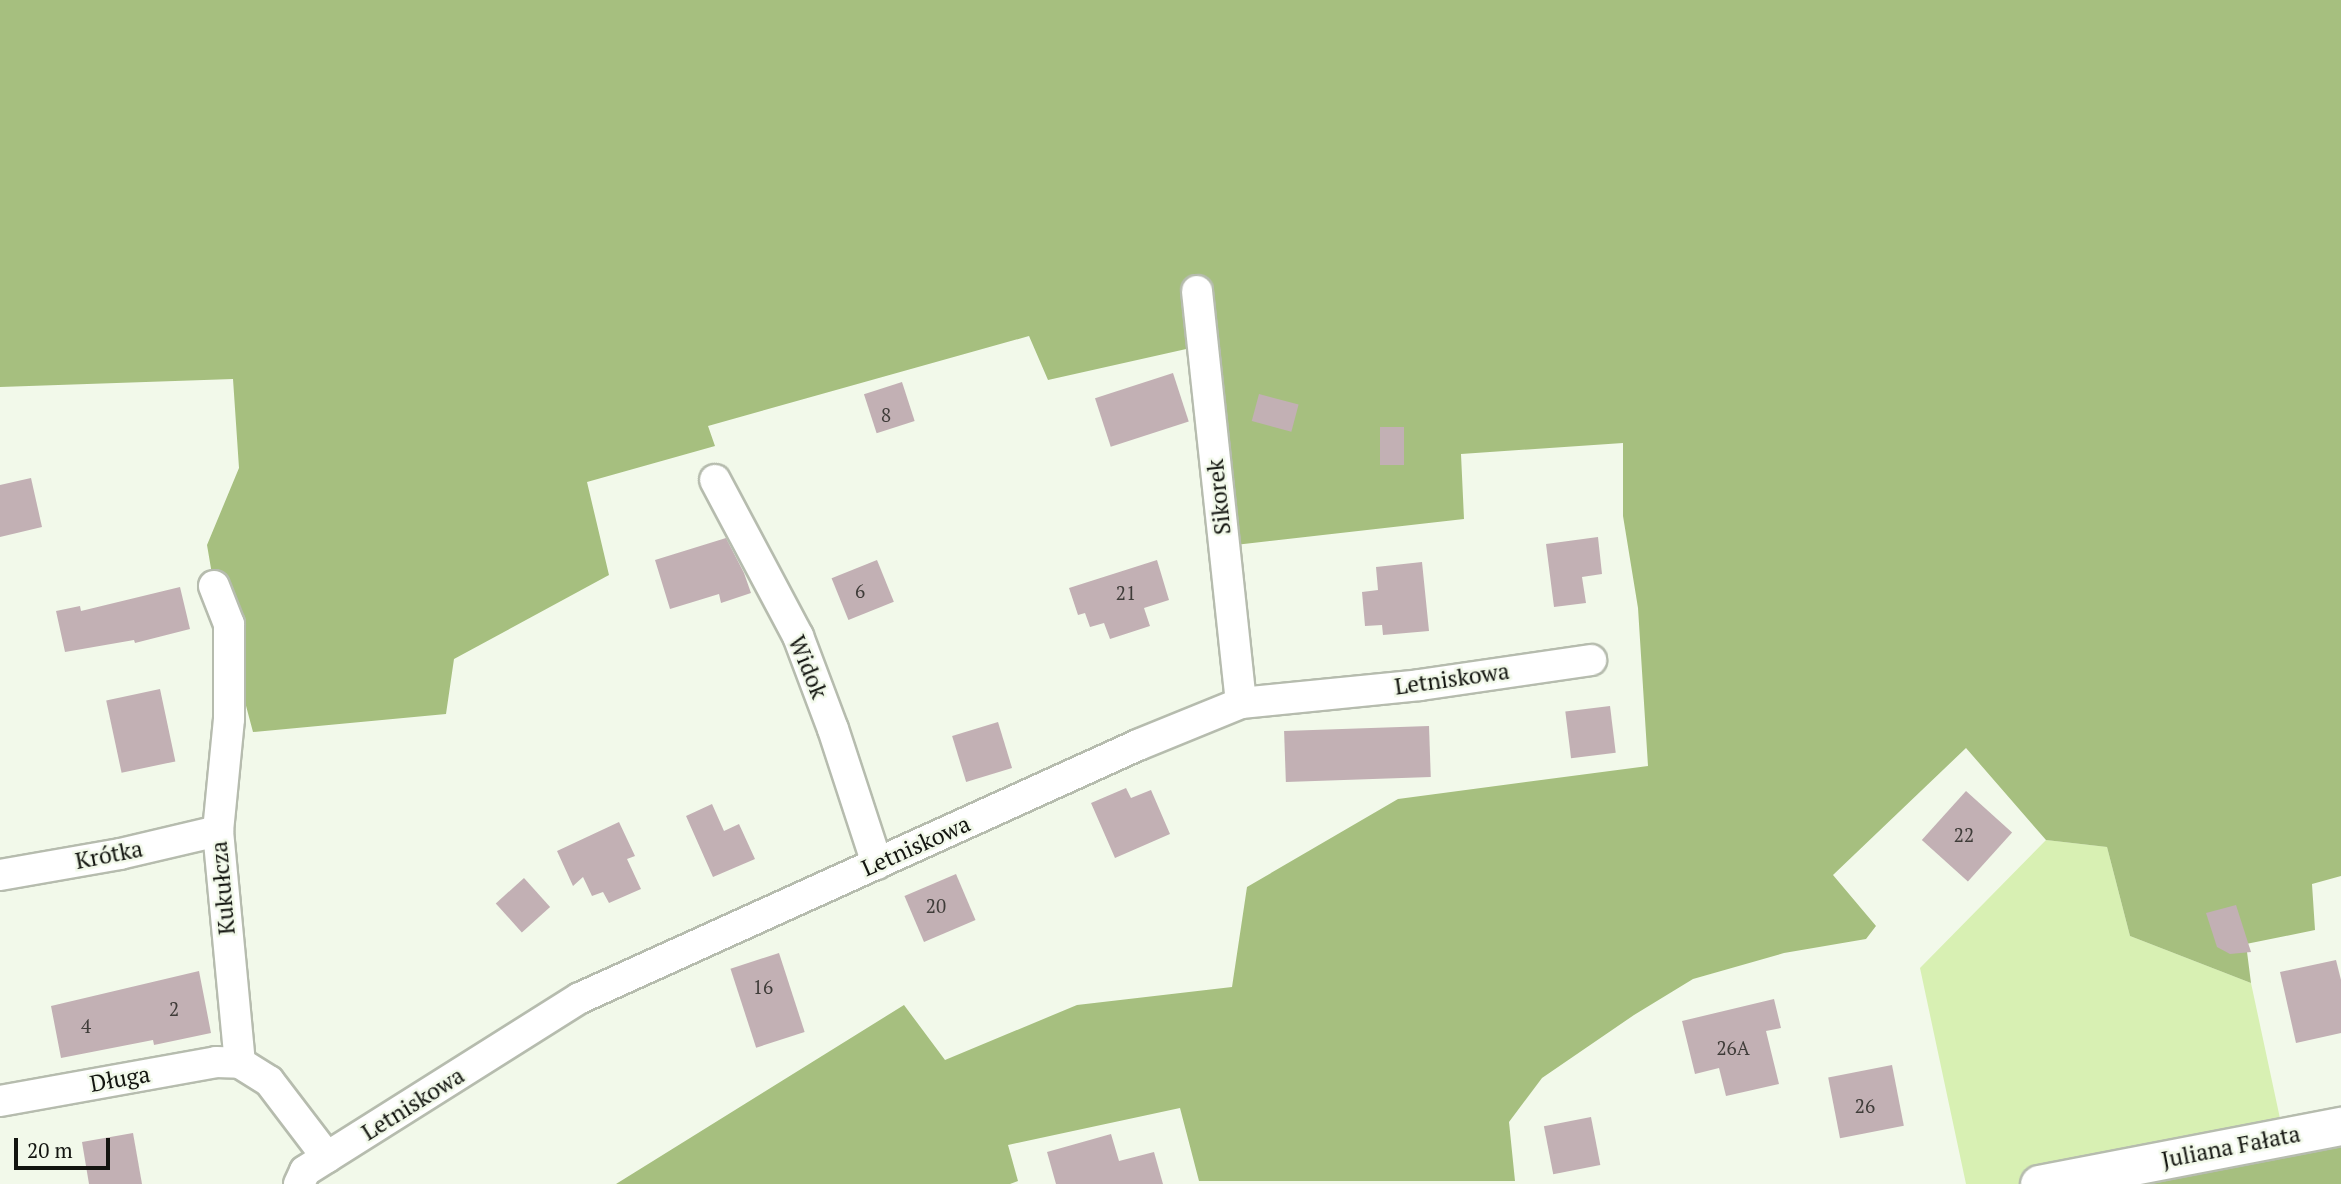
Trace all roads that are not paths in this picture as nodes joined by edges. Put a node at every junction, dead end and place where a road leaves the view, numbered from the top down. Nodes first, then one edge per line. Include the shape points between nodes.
1 (1197, 291) dead end
2 (715, 480) dead end
3 (214, 586) dead end
4 (1591, 660) dead end
5 (1241, 703) junction
6 (218, 831) junction
7 (877, 864) junction
8 (0, 875) edge
9 (240, 1063) junction
10 (0, 1101) edge
11 (2341, 1126) edge
12 (327, 1157) junction
13 (299, 1184) edge
14 (2039, 1184) edge

1 - 5 street, Sikorek
2 - 7 street, Widok via 797,636
3 - 6 street, Kukułcza via 229,624 229,719
4 - 5 street, Letniskowa via 1420,685
5 - 7 street, Letniskowa
6 - 8 street, Krótka
6 - 9 street, Kukułcza
7 - 12 street, Letniskowa via 580,998
9 - 10 street, Długa via 216,1062
9 - 12 street via 269,1081
11 - 14 street, Juliana Fałata
12 - 13 street, Letniskowa via 305,1171

